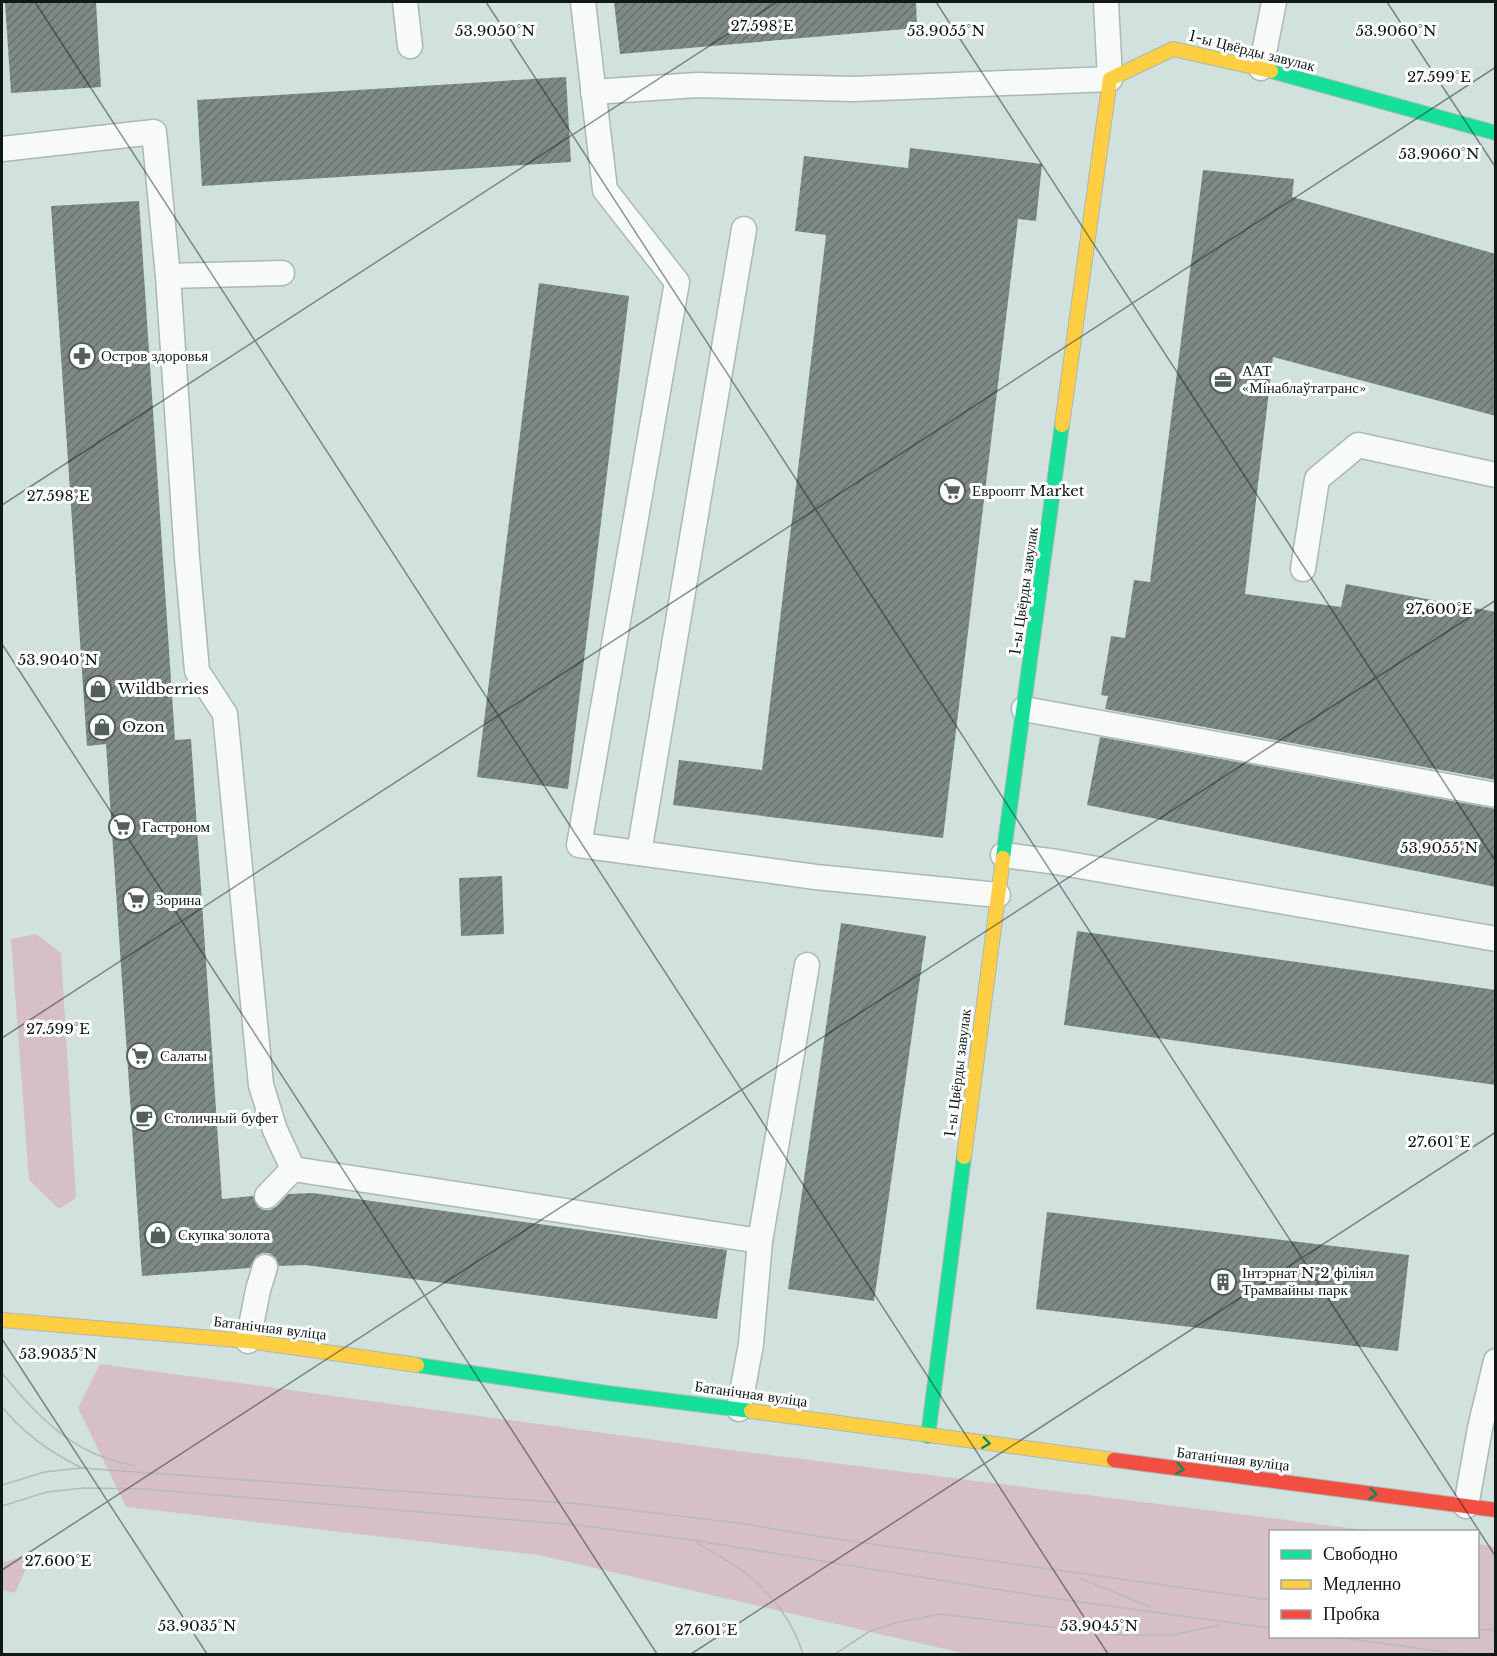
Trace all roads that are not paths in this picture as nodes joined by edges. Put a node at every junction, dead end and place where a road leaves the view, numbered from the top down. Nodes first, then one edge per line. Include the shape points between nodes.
1 (405, 2) edge
2 (583, 2) edge
3 (1106, 2) edge
4 (1274, 2) edge
5 (410, 46) dead end
6 (1261, 68) junction
7 (1110, 79) junction
8 (593, 92) junction
9 (1496, 133) edge
10 (2, 149) edge
11 (744, 228) dead end
12 (282, 273) dead end
13 (168, 276) junction
14 (1496, 475) edge
15 (1303, 569) dead end
16 (1024, 709) junction
17 (1496, 795) edge
18 (639, 853) junction
19 (1003, 855) junction
20 (998, 895) junction
21 (1496, 939) edge
22 (807, 965) dead end
23 (293, 1169) junction
24 (267, 1196) dead end
25 (760, 1241) junction
26 (265, 1267) dead end
27 (2, 1320) edge
28 (248, 1341) junction
29 (1496, 1361) edge
30 (739, 1409) junction
31 (928, 1436) junction
32 (1466, 1506) junction
33 (1496, 1510) edge

1 - 5 lane
2 - 8 lane
3 - 7 lane
4 - 6 lane
6 - 7 street, 1-ы Цвёрды завулак via 1173,49
6 - 9 street, 1-ы Цвёрды завулак
7 - 8 lane via 854,89 697,86
7 - 16 street, 1-ы Цвёрды завулак
8 - 18 lane via 605,190 677,282 579,845
10 - 13 lane via 154,132
11 - 18 lane
12 - 13 lane
13 - 23 lane via 197,671 225,714 261,1085
14 - 15 lane via 1358,445 1317,478
16 - 17 lane
16 - 19 street, 1-ы Цвёрды завулак
18 - 20 lane via 816,877
19 - 20 street, 1-ы Цвёрды завулак
19 - 21 lane
20 - 31 street, 1-ы Цвёрды завулак
22 - 25 lane
23 - 24 lane
23 - 25 lane
25 - 30 lane via 751,1344
26 - 28 lane
27 - 28 street, Батанічная вуліца
28 - 30 street, Батанічная вуліца
29 - 32 lane
30 - 31 street, Батанічная вуліца
31 -> 32 street, Батанічная вуліца
32 - 33 street, Батанічная вуліца

